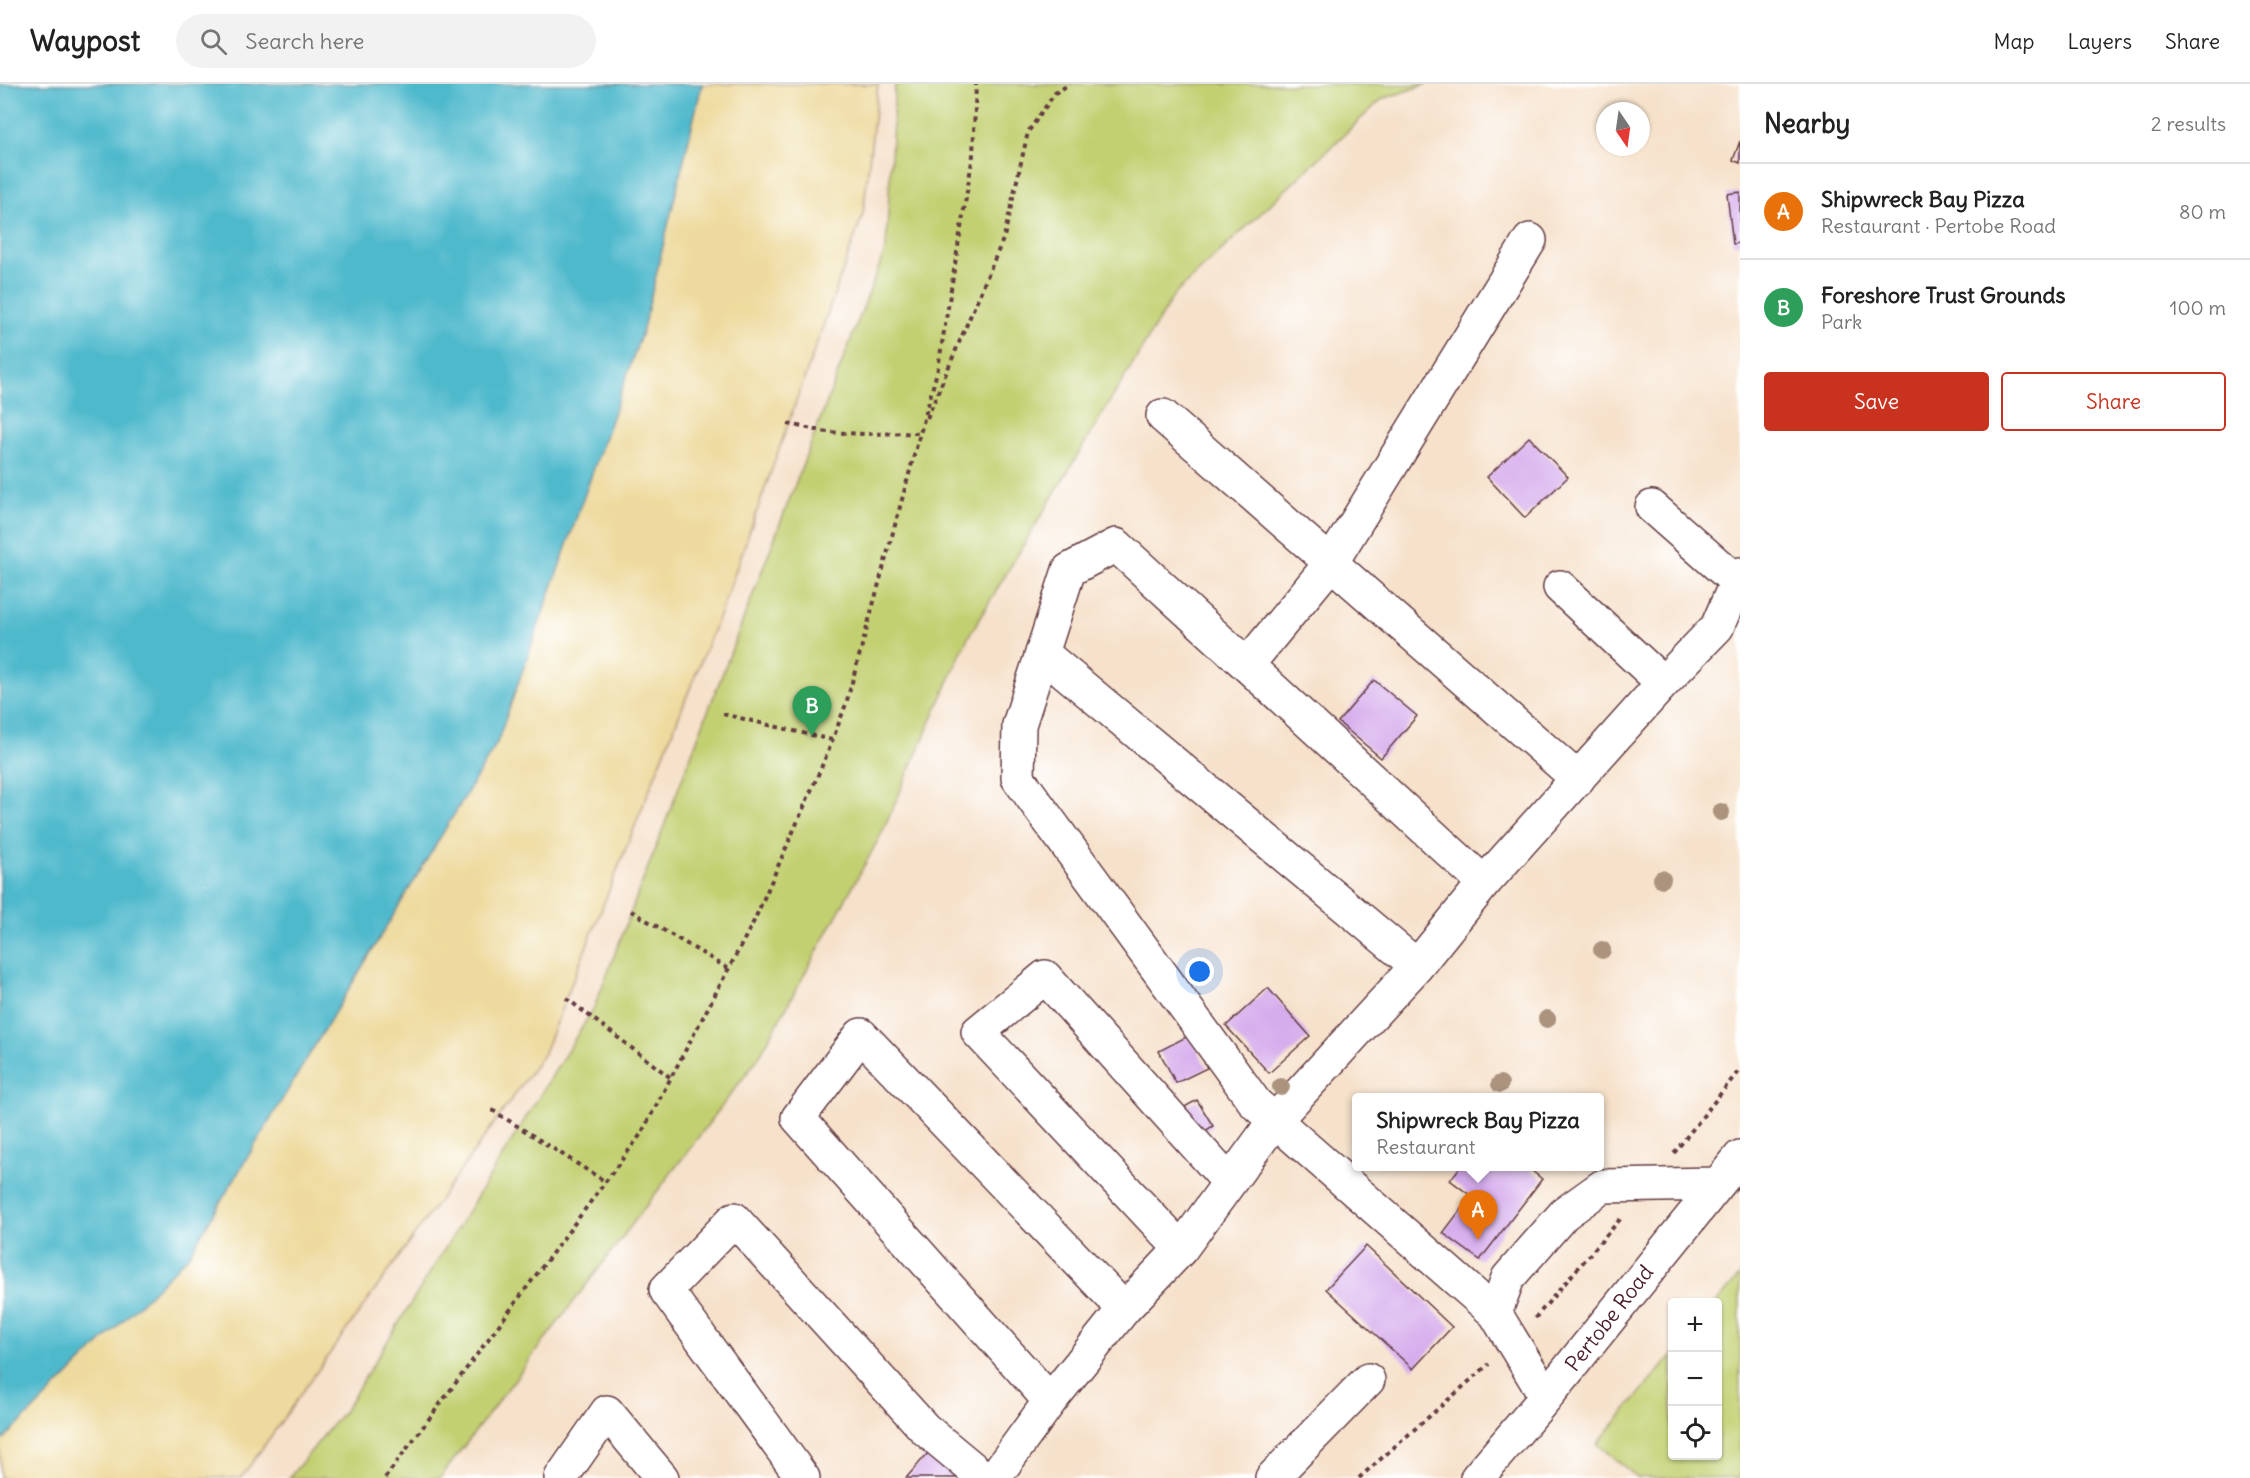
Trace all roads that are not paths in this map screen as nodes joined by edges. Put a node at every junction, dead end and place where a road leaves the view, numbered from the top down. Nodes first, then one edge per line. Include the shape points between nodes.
1 (1530, 240) dead end
2 (1163, 416) dead end
3 (1652, 507) dead end
4 (1331, 563) junction
5 (1739, 578) edge
6 (1560, 587) dead end
7 (1042, 653) junction
8 (1247, 665) junction
9 (1663, 683) junction
10 (1578, 779) junction
11 (1484, 883) junction
12 (1417, 966) junction
13 (1275, 1120) junction
14 (1740, 1157) edge
15 (1229, 1182) junction
16 (1718, 1184) junction
17 (1180, 1249) junction
18 (1124, 1309) junction
19 (1495, 1313) junction
20 (1368, 1380) dead end
21 (1546, 1397) junction
22 (1050, 1401) junction
23 (561, 1478) edge
24 (662, 1478) edge
25 (803, 1478) edge
26 (984, 1478) edge
27 (994, 1478) edge
28 (1272, 1478) edge
29 (1477, 1478) edge

1 - 4 street
2 - 4 street
3 - 5 street
4 - 8 street
4 - 10 street
5 - 9 street via 1717,627
6 - 9 street
7 - 8 street via 1069,570 1116,545
7 - 12 street
7 - 13 street via 1019,725 1018,778 1256,1104
8 - 11 street
9 - 10 street
10 - 11 street
11 - 12 street
12 - 13 street
13 - 15 street
13 - 19 street
14 - 16 street, Pertobe Road
15 - 17 street
15 - 17 street via 1045,977 978,1032
16 - 19 street via 1603,1186 1564,1214 1508,1278
16 - 21 street, Pertobe Road
17 - 18 street
18 - 22 street
18 - 22 street via 861,1035 798,1118
19 - 21 street
20 - 28 street
21 - 29 street, Pertobe Road
22 - 27 street
23 - 24 street via 607,1412
25 - 26 street via 666,1290 734,1219 926,1429

